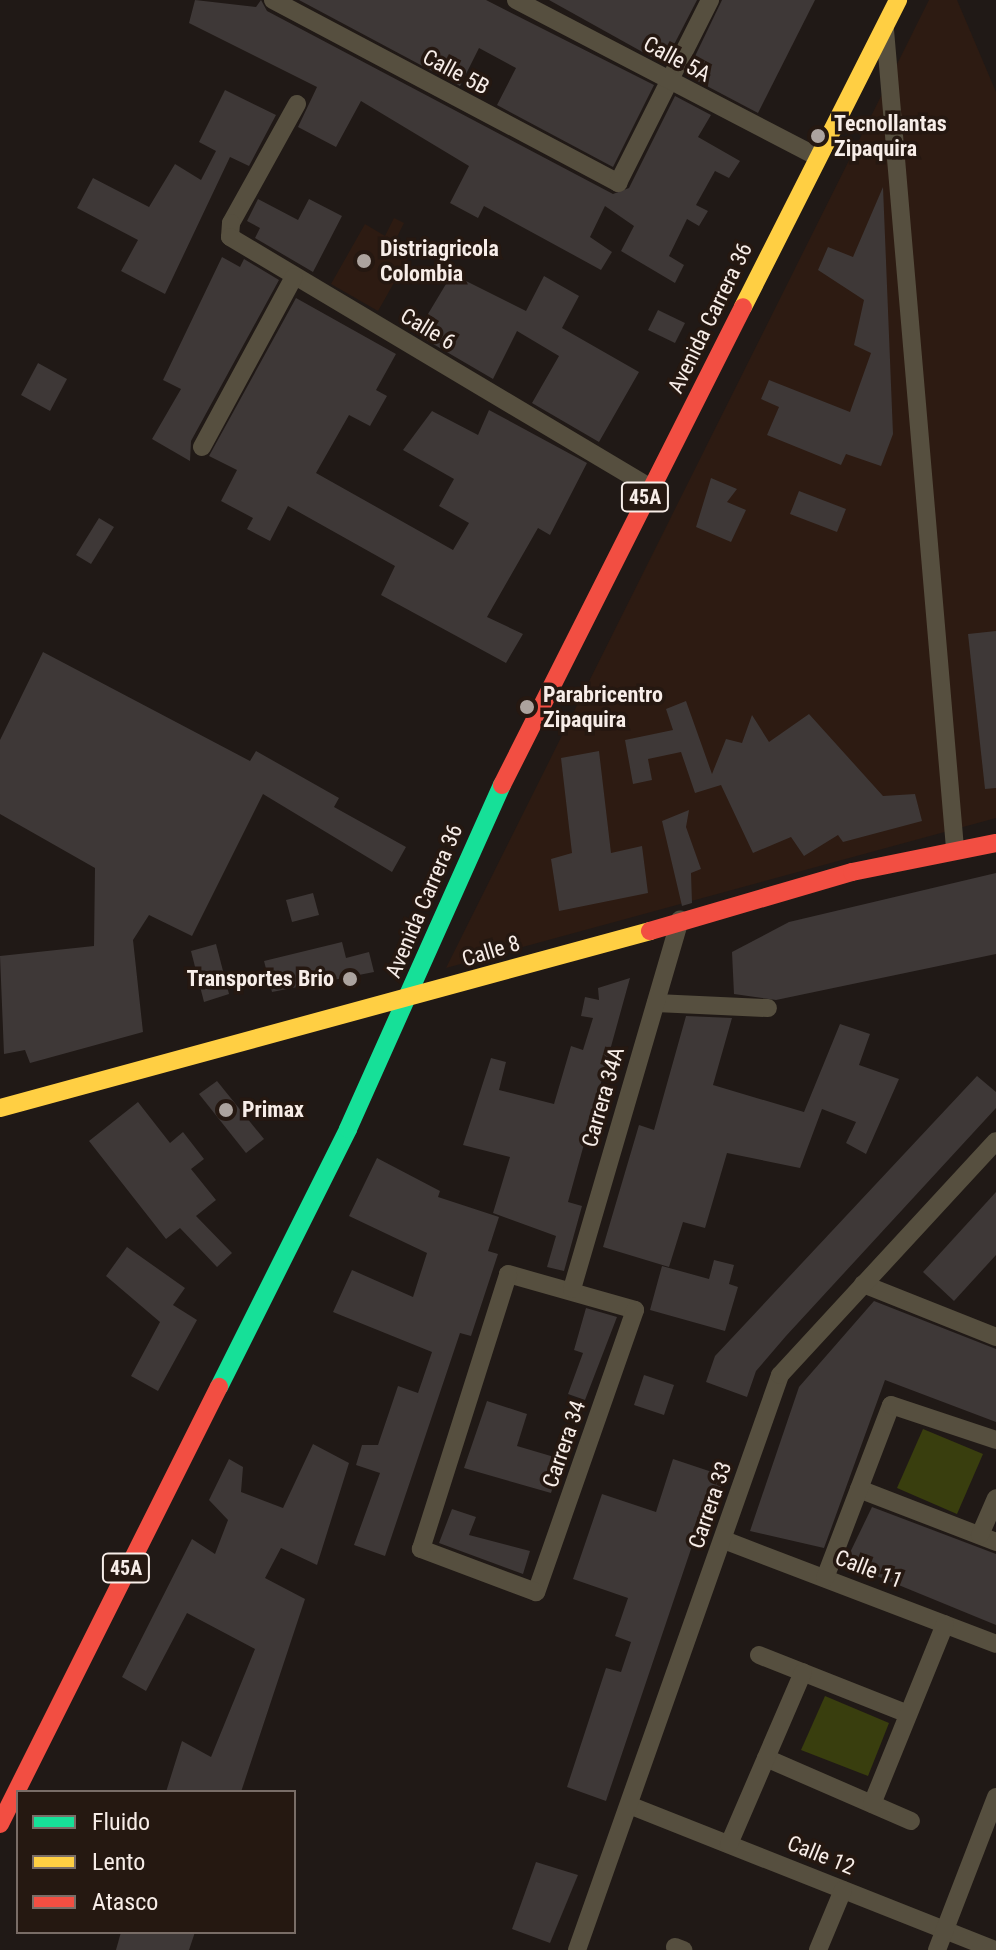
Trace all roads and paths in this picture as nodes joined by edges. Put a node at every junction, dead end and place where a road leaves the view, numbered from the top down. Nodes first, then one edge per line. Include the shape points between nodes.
1 (273, 0) edge
2 (516, 0) edge
3 (710, 0) edge
4 (898, 0) edge
5 (885, 28) junction
6 (669, 83) junction
7 (297, 104) dead end
8 (817, 157) junction
9 (294, 277) junction
10 (202, 447) dead end
11 (650, 487) junction
12 (996, 843) edge
13 (955, 848) junction
14 (680, 919) junction
15 (408, 1001) junction
16 (656, 1003) junction
17 (768, 1008) dead end
18 (0, 1108) edge
19 (996, 1141) edge
20 (863, 1284) junction
21 (572, 1289) junction
22 (996, 1337) edge
23 (996, 1440) edge
24 (859, 1489) junction
25 (996, 1498) edge
26 (988, 1538) edge
27 (724, 1540) junction
28 (825, 1578) junction
29 (945, 1624) junction
30 (996, 1644) edge
31 (759, 1655) dead end
32 (803, 1672) junction
33 (908, 1714) junction
34 (766, 1758) junction
35 (17, 1790) edge
36 (16, 1792) edge
37 (996, 1797) edge
38 (872, 1804) junction
39 (629, 1805) junction
40 (911, 1821) dead end
41 (0, 1824) edge
42 (729, 1844) junction
43 (843, 1890) junction
44 (944, 1930) junction
45 (577, 1950) edge
46 (818, 1950) edge
47 (937, 1950) edge
48 (995, 1950) edge

1 - 6 street, Calle 5B via 618,183
2 - 6 street, Calle 5A
3 - 6 street
4 - 5 main road, Avenida Carrera 36 / 45A
5 - 8 main road, Avenida Carrera 36 / 45A
5 - 13 street
6 - 8 street, Calle 5A
7 - 9 street, Calle 6 via 231,223 230,237
8 - 11 main road, Avenida Carrera 36 / 45A
9 - 10 street
9 - 11 street, Calle 6
11 - 15 main road, Avenida Carrera 36 / 45A via 475,839
12 - 13 main road, Calle 8
13 - 14 main road, Calle 8
14 - 15 main road, Calle 8
14 - 16 street, Carrera 34A
15 - 18 main road, Calle 8
15 - 35 main road, Avenida Carrera 36 / 45A
16 - 17 street
16 - 21 street, Carrera 34A
19 - 20 street, Carrera 33
20 - 22 street
20 - 27 street, Carrera 33 via 780,1375
21 - 21 street, Carrera 34 via 635,1310 536,1592 421,1549 508,1274
23 - 24 street via 891,1405
24 - 26 street
24 - 28 street
25 - 26 street
27 - 28 street, Calle 11
27 - 39 street, Carrera 33
28 - 29 street, Calle 11
29 - 30 street, Calle 11
29 - 33 street
31 - 32 street
32 - 33 street
32 - 34 street
33 - 38 street
34 - 38 street
34 - 42 street
36 - 41 main road, Avenida Carrera 36 / 45A
37 - 44 street
38 - 40 street
39 - 42 street, Calle 12
39 - 45 street, Carrera 33
42 - 43 street, Calle 12
43 - 44 street, Calle 12
43 - 46 street
44 - 47 street
44 - 48 street, Calle 12

